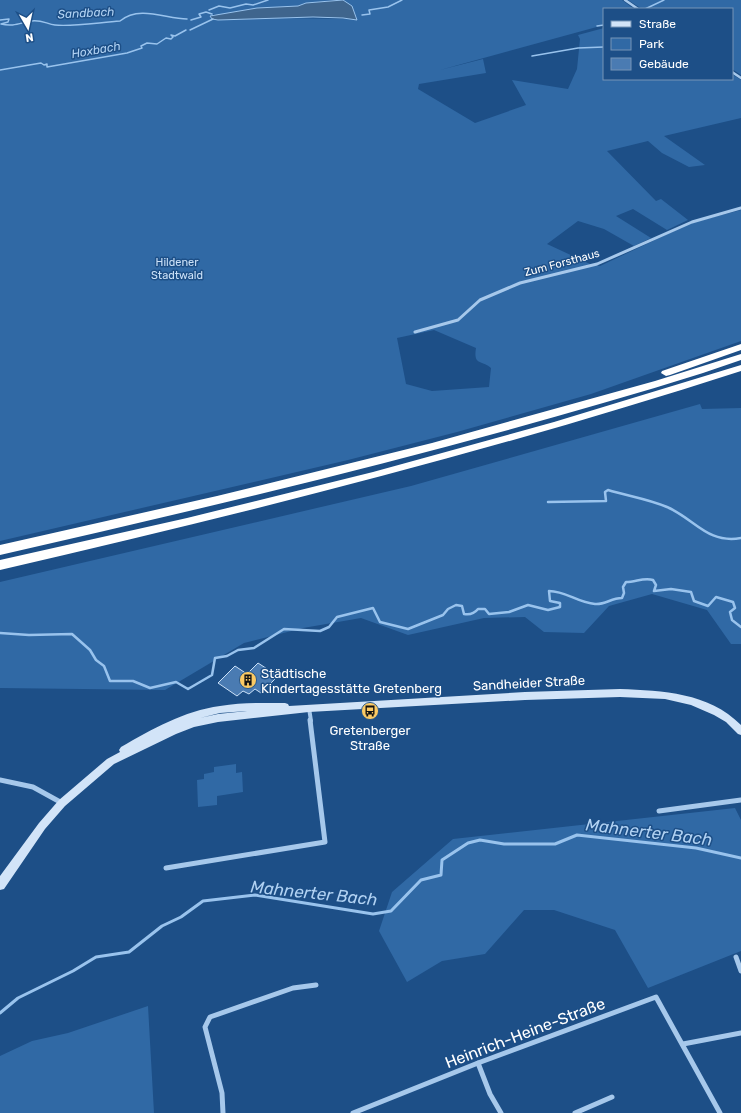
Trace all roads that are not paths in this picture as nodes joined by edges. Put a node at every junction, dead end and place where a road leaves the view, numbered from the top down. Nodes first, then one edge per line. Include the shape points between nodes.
1 (625, 0) edge
2 (637, 8) edge
3 (741, 208) edge
4 (415, 332) dead end
5 (741, 347) edge
6 (741, 357) edge
7 (741, 368) edge
8 (741, 374) edge
9 (706, 380) junction
10 (628, 392) junction
11 (0, 550) edge
12 (0, 565) edge
13 (309, 708) junction
14 (741, 731) edge
15 (0, 780) edge
16 (741, 800) edge
17 (62, 803) junction
18 (659, 811) dead end
19 (166, 868) dead end
20 (0, 885) edge
21 (736, 957) dead end
22 (741, 971) edge
23 (316, 985) dead end
24 (741, 1033) edge
25 (683, 1044) junction
26 (478, 1064) junction
27 (612, 1097) dead end
28 (224, 1113) edge
29 (353, 1113) edge
30 (500, 1113) edge
31 (575, 1113) edge
32 (720, 1113) edge

1 - 2 street
3 - 4 street, Zum Forsthaus via 692,222 597,264 520,283 480,300 458,320
5 - 10 highway via 654,377
6 - 10 highway
7 - 9 highway
8 - 9 highway
9 - 12 highway via 447,457
10 - 11 highway via 447,444 283,486
13 - 14 street, Sandheider Straße via 573,694 654,694 692,701 729,719
13 - 17 street, Sandheider Straße via 194,723 110,762
13 - 19 street via 325,842
15 - 17 street via 20,782 48,793
16 - 18 street
17 - 20 street, Sandheider Straße via 42,826
21 - 22 street
23 - 28 street via 293,988 210,1017 205,1027 222,1093
24 - 25 street
25 - 26 street, Heinrich-Heine-Straße via 656,997
25 - 32 street, Heinrich-Heine-Straße
26 - 29 street, Heinrich-Heine-Straße
26 - 30 street
27 - 31 street

